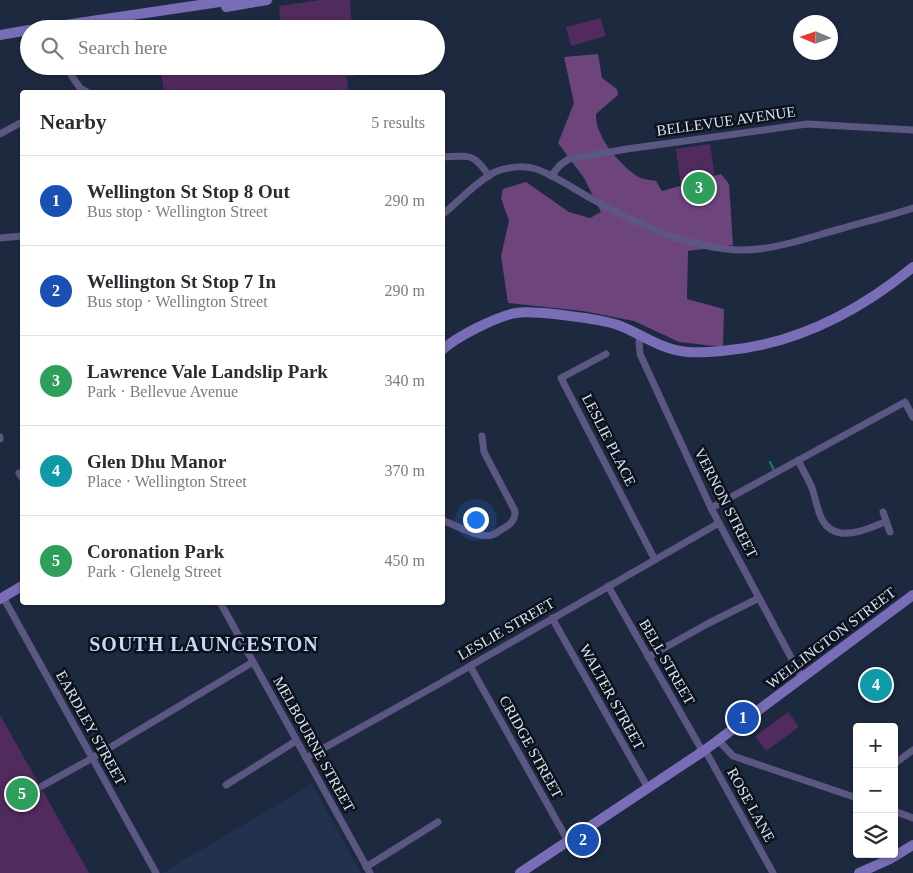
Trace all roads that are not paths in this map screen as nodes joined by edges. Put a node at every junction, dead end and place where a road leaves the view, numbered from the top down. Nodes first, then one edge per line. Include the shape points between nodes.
1 (233, 0) edge
2 (267, 0) edge
3 (99, 20) edge
4 (139, 20) edge
5 (20, 32) edge
6 (0, 35) edge
7 (20, 38) edge
8 (0, 41) edge
9 (70, 75) edge
10 (79, 90) edge
11 (20, 123) edge
12 (913, 130) edge
13 (0, 134) edge
14 (445, 157) edge
15 (489, 176) junction
16 (551, 176) junction
17 (913, 208) edge
18 (445, 213) edge
19 (20, 236) edge
20 (0, 238) edge
21 (913, 267) edge
22 (640, 335) junction
23 (445, 348) edge
24 (606, 354) dead end
25 (913, 417) edge
26 (482, 436) dead end
27 (798, 460) junction
28 (711, 508) junction
29 (882, 512) dead end
30 (445, 521) edge
31 (719, 522) junction
32 (885, 522) junction
33 (890, 532) dead end
34 (655, 560) junction
35 (608, 586) junction
36 (20, 587) edge
37 (913, 595) edge
38 (2, 598) edge
39 (759, 598) junction
40 (222, 605) edge
41 (552, 618) junction
42 (648, 657) junction
43 (253, 662) junction
44 (470, 666) junction
45 (802, 678) junction
46 (296, 741) junction
47 (719, 741) junction
48 (913, 750) edge
49 (704, 751) junction
50 (92, 758) junction
51 (306, 758) junction
52 (898, 761) edge
53 (226, 785) dead end
54 (42, 786) dead end
55 (648, 788) junction
56 (853, 797) edge
57 (898, 812) edge
58 (913, 818) edge
59 (438, 822) dead end
60 (568, 841) junction
61 (913, 844) edge
62 (368, 870) edge
63 (156, 873) edge
64 (520, 873) edge
65 (773, 873) edge
66 (859, 873) edge

1 - 3 main road
2 - 4 main road
5 - 6 main road
7 - 8 main road
9 - 10 street
11 - 13 street
12 - 16 street, BELLEVUE AVENUE via 807,124 569,160
14 - 15 street via 474,158
15 - 16 street via 507,168 520,167 536,169
15 - 18 street
16 - 17 street via 642,225 691,242 725,249 770,248
19 - 20 street
21 - 22 main road via 885,290 849,312 825,324 764,345 690,353 667,348
22 - 23 main road via 615,324 524,312 510,314 473,330
22 - 28 street, VERNON STREET via 640,354
24 - 34 street, LESLIE PLACE via 561,378
25 - 27 street via 904,402
26 - 30 street via 484,452 515,510 515,518 509,525 486,536
27 - 28 street
27 - 32 street via 812,489 820,517 829,529 845,533
28 - 31 street, VERNON STREET
29 - 32 street
31 - 34 street, LESLIE STREET
31 - 39 street, VERNON STREET
32 - 33 street
34 - 35 street, LESLIE STREET
35 - 41 street, LESLIE STREET
35 - 42 street, BELL STREET
36 - 38 main road
37 - 45 main road, WELLINGTON STREET
38 - 50 street, EARDLEY STREET
39 - 42 street
39 - 45 street, VERNON STREET
40 - 43 street, MELBOURNE STREET
41 - 44 street, LESLIE STREET
41 - 55 street, WALTER STREET
42 - 49 street, BELL STREET
43 - 46 street, MELBOURNE STREET
43 - 50 street
44 - 51 street, LESLIE STREET
44 - 60 street, CRIDGE STREET
45 - 47 main road, WELLINGTON STREET
46 - 51 street, MELBOURNE STREET
46 - 53 street
47 - 49 main road, WELLINGTON STREET
47 - 56 street via 733,756
48 - 52 street
49 - 55 main road, WELLINGTON STREET
49 - 65 street, ROSE LANE
50 - 54 street
50 - 63 street, EARDLEY STREET
51 - 62 street, MELBOURNE STREET
55 - 60 main road, WELLINGTON STREET
57 - 58 street
59 - 62 street
60 - 64 main road, WELLINGTON STREET
61 - 66 main road via 890,860

